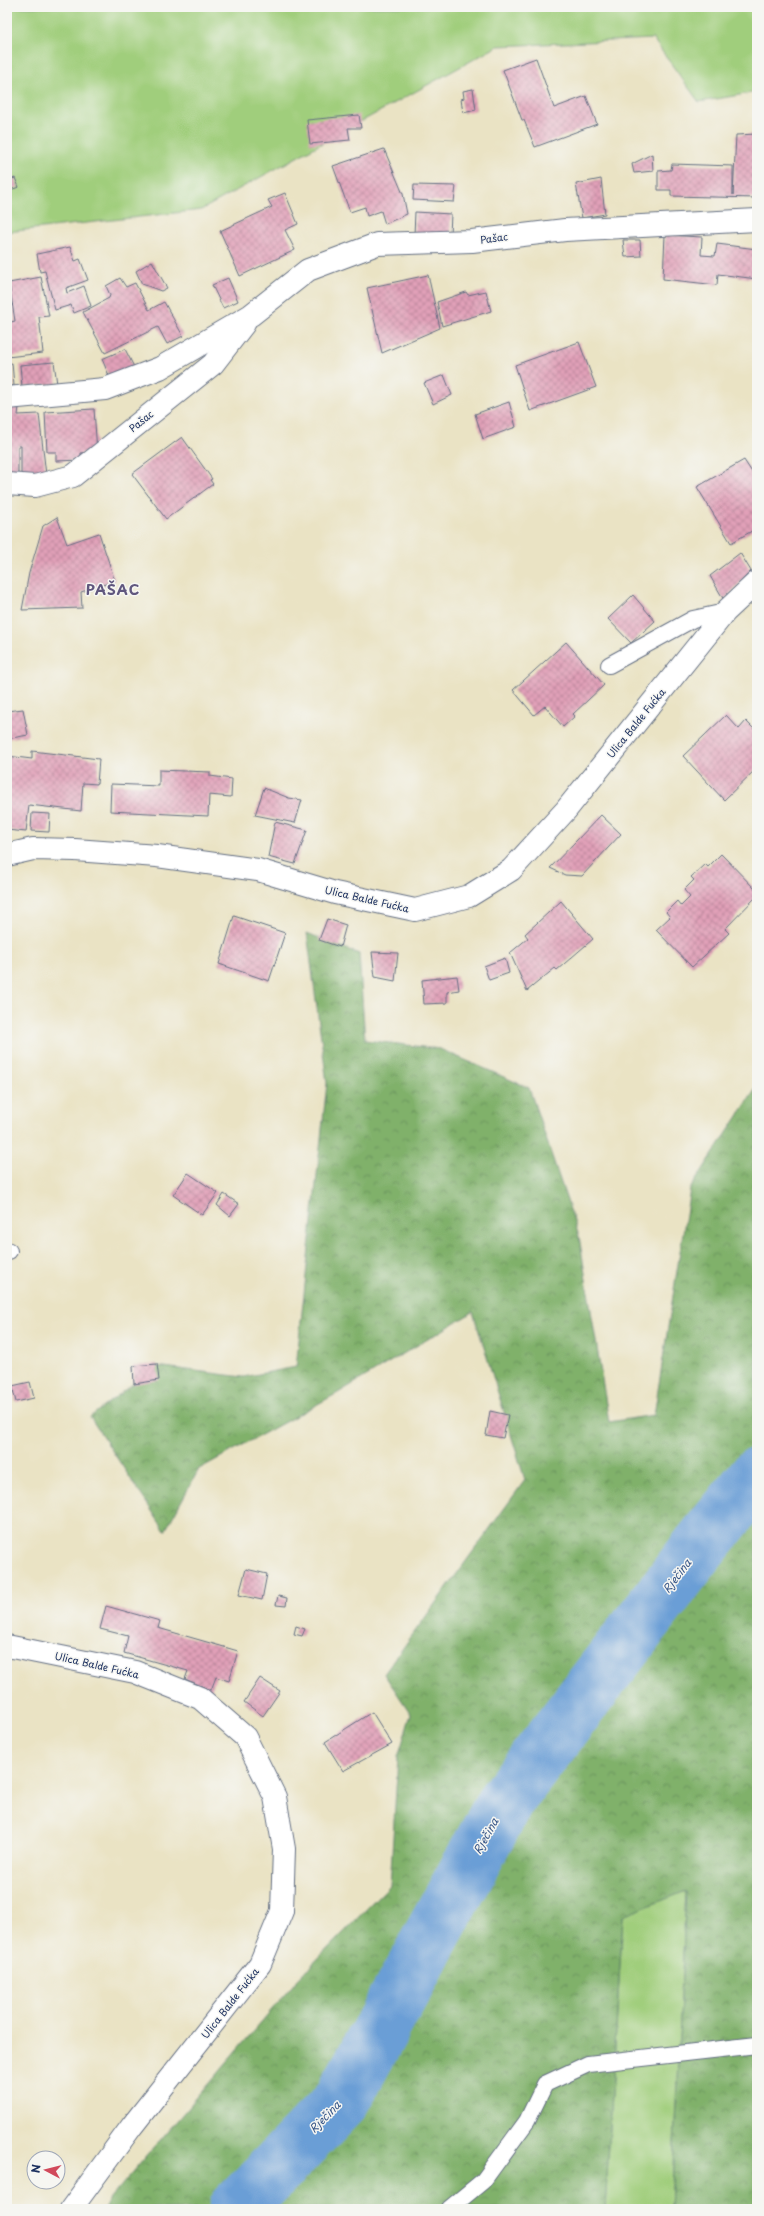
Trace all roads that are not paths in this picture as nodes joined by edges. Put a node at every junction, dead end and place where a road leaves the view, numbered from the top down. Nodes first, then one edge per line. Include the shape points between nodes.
1 (757, 220) edge
2 (251, 315) junction
3 (7, 398) edge
4 (7, 484) edge
5 (757, 582) edge
6 (725, 612) junction
7 (609, 665) dead end
8 (7, 855) edge
9 (7, 1646) edge
10 (757, 2045) edge
11 (71, 2209) edge
12 (449, 2209) edge

1 - 2 main road, Pašac via 565,230 472,241 377,244 308,270
2 - 3 main road, Pašac via 160,368 105,389
2 - 4 main road, Pašac via 213,364 72,476 35,486
5 - 6 main road, Ulica Balde Fućka
6 - 7 lane via 694,619
6 - 8 main road, Ulica Balde Fućka via 566,810 510,870 469,896 415,910 335,893 258,870 164,857 33,849
9 - 11 main road, Ulica Balde Fućka via 135,1672 200,1698 244,1737 275,1797 284,1849 282,1911 260,1964 132,2126
10 - 12 lane via 588,2064 545,2084 527,2121 484,2181

